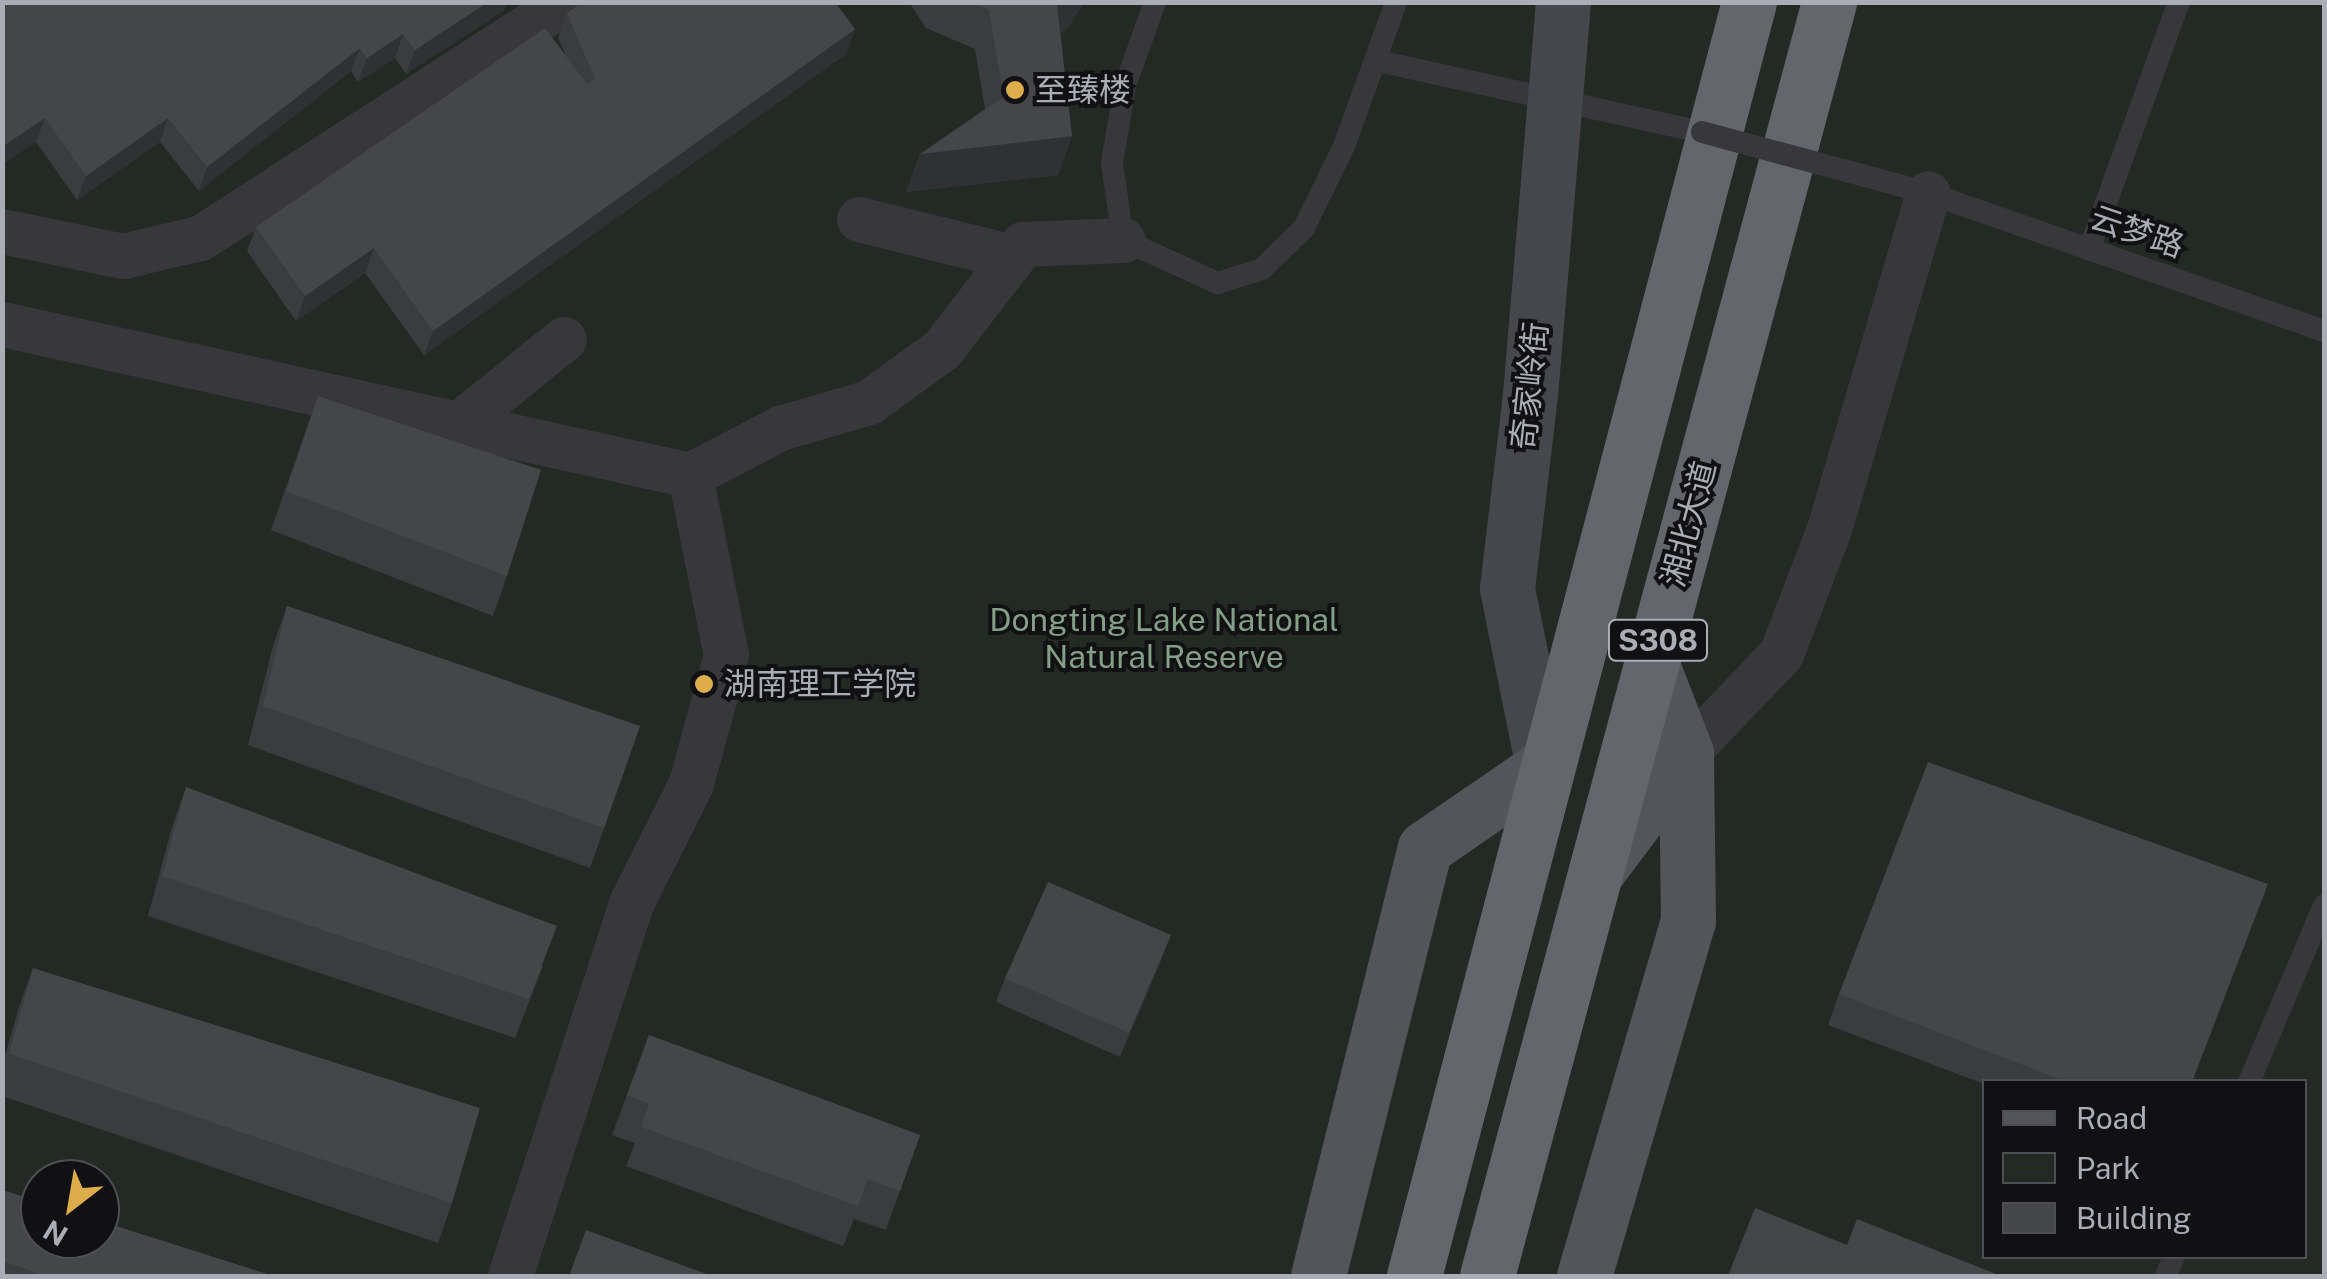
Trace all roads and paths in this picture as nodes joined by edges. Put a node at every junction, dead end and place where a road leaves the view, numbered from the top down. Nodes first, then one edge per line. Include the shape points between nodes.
1 (566, 2) edge
2 (1155, 2) edge
3 (1396, 2) edge
4 (1563, 2) edge
5 (1748, 2) edge
6 (1829, 2) edge
7 (2179, 2) edge
8 (1378, 61) junction
9 (1556, 96) junction
10 (1928, 194) junction
11 (859, 219) dead end
12 (2, 231) edge
13 (1124, 240) junction
14 (2089, 250) junction
15 (1012, 258) junction
16 (2, 324) edge
17 (2324, 331) edge
18 (564, 339) dead end
19 (461, 422) junction
20 (690, 476) junction
21 (1652, 664) junction
22 (1686, 753) junction
23 (1543, 767) junction
24 (1596, 873) junction
25 (2324, 905) edge
26 (2250, 1079) edge
27 (510, 1276) edge
28 (1318, 1276) edge
29 (1414, 1276) edge
30 (1487, 1276) edge
31 (1584, 1276) edge

1 - 12 street via 200,238 123,256
2 - 13 lane via 1125,86 1112,163
3 - 8 lane
4 - 9 street, 奇家岭街
5 - 23 highway, S308
6 - 21 highway, 湘北大道 / S308
7 - 14 lane
8 - 9 lane, 云梦路
8 - 13 lane via 1304,228 1262,270 1218,283
9 - 10 lane, 云梦路, bridge
9 - 23 street, 奇家岭街 via 1507,588
10 - 14 lane, 云梦路
10 - 22 street via 1830,529 1781,654
11 - 15 street
13 - 15 street via 1022,244
14 - 17 lane, 云梦路
15 - 20 street via 942,349 869,402 780,428
16 - 19 street
18 - 19 street
19 - 20 street
20 - 27 street via 726,655 690,783 630,903
21 - 22 main road
21 - 24 highway, 湘北大道 / S308
22 - 24 main road
22 - 31 main road via 1688,922
23 - 28 main road via 1425,848
23 - 29 highway, S308
24 - 30 highway, 湘北大道 / S308
25 - 26 lane

